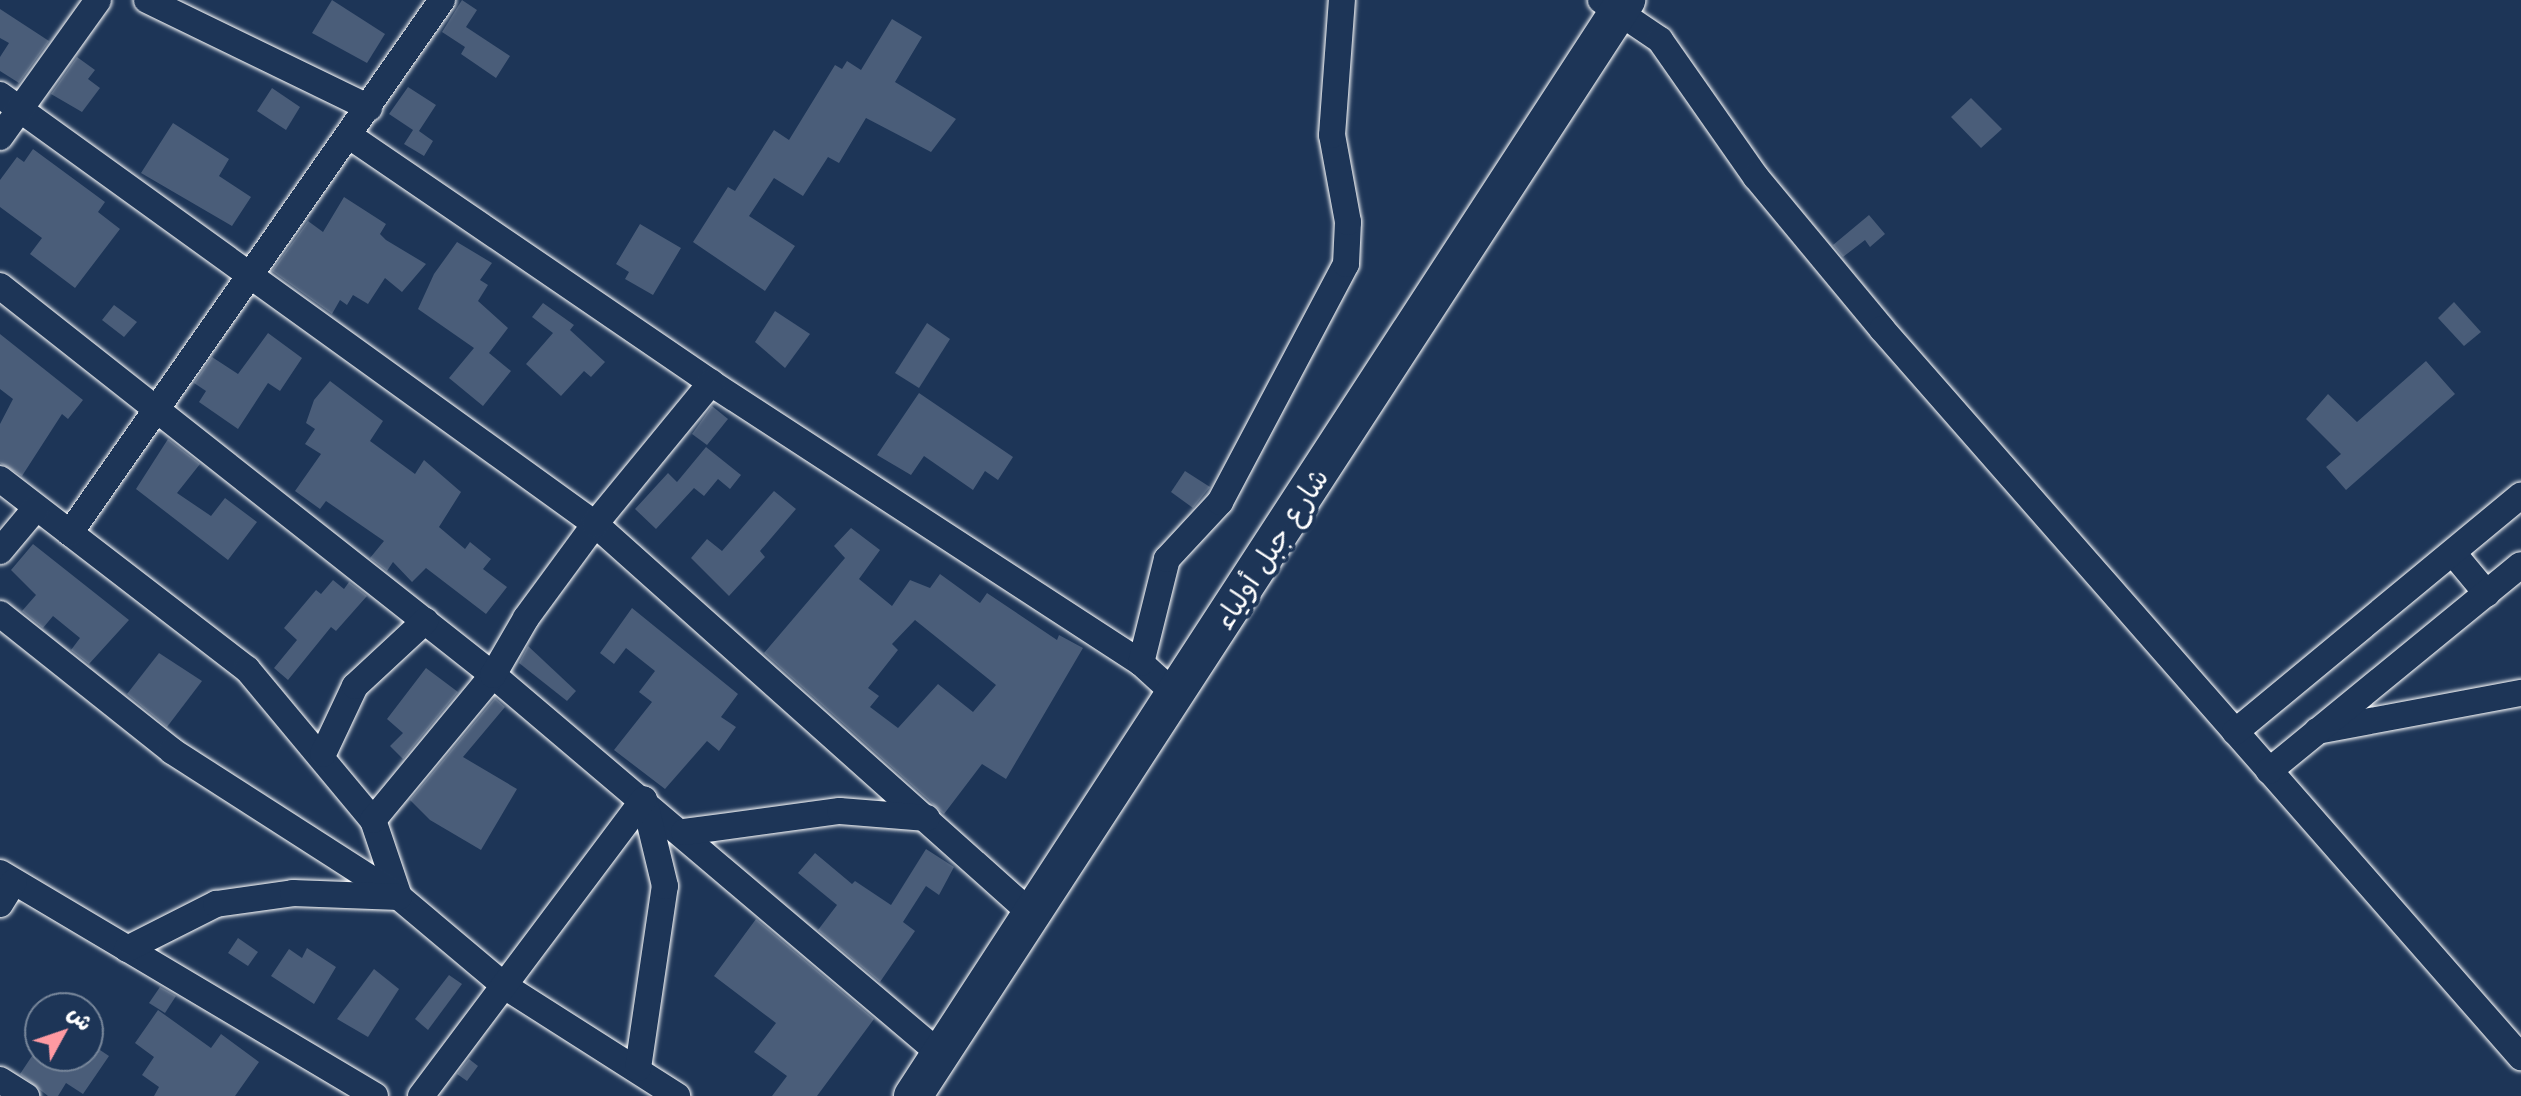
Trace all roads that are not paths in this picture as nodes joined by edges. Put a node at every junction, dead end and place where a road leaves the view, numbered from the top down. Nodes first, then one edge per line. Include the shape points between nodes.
1 (98, 0) edge
2 (147, 0) edge
3 (442, 0) edge
4 (1342, 0) edge
5 (1615, 4) edge
6 (10, 103) edge
7 (369, 108) junction
8 (0, 137) edge
9 (351, 137) junction
10 (251, 276) junction
11 (0, 286) edge
12 (711, 383) junction
13 (158, 409) junction
14 (0, 479) edge
15 (2521, 495) edge
16 (36, 508) junction
17 (595, 524) junction
18 (70, 533) junction
19 (0, 551) edge
20 (2453, 553) junction
21 (2521, 565) edge
22 (2487, 594) junction
23 (0, 614) edge
24 (425, 621) junction
25 (1141, 663) junction
26 (493, 675) junction
27 (2521, 693) edge
28 (1175, 694) junction
29 (2235, 732) junction
30 (2314, 732) junction
31 (323, 754) junction
32 (2269, 771) junction
33 (644, 799) junction
34 (927, 818) junction
35 (373, 820) junction
36 (684, 832) junction
37 (5, 886) edge
38 (399, 897) junction
39 (1033, 915) junction
40 (127, 949) junction
41 (506, 987) junction
42 (940, 1054) junction
43 (2521, 1057) edge
44 (638, 1068) junction
45 (0, 1080) edge
46 (26, 1096) edge
47 (375, 1096) edge
48 (421, 1096) edge
49 (677, 1096) edge
50 (913, 1096) edge

1 - 6 street
2 - 7 street
3 - 7 street
4 - 25 street via 1332,135 1348,222 1346,264 1220,502 1167,559
5 - 28 highway, شارع جبل أولياء
5 - 29 street via 1660,40 1756,177 1882,329
6 - 8 street
6 - 10 street
7 - 9 street
9 - 10 street
9 - 12 street
10 - 13 street
10 - 17 street
11 - 13 street
12 - 17 street
12 - 25 street
13 - 18 street
13 - 24 street
14 - 16 street
15 - 20 street
16 - 18 street
16 - 19 street
17 - 26 street via 526,618
17 - 34 street
18 - 31 street via 247,669
20 - 22 street
20 - 29 street
21 - 22 street
22 - 30 street
23 - 38 street via 172,751
24 - 26 street
24 - 31 street via 355,686
25 - 28 street
26 - 33 street
26 - 35 street
27 - 30 street
28 - 39 highway, شارع جبل أولياء
29 - 32 street
30 - 32 street
31 - 35 street
32 - 43 street
33 - 36 street
33 - 41 street
33 - 44 street via 665,886
34 - 36 street via 840,811
34 - 39 street
35 - 38 street
36 - 42 street
37 - 40 street
38 - 40 street via 293,893 216,904
38 - 41 street
39 - 42 highway, شارع جبل أولياء
40 - 47 street
41 - 44 street
41 - 48 street
42 - 50 highway, شارع جبل أولياء
44 - 49 street
45 - 46 street

